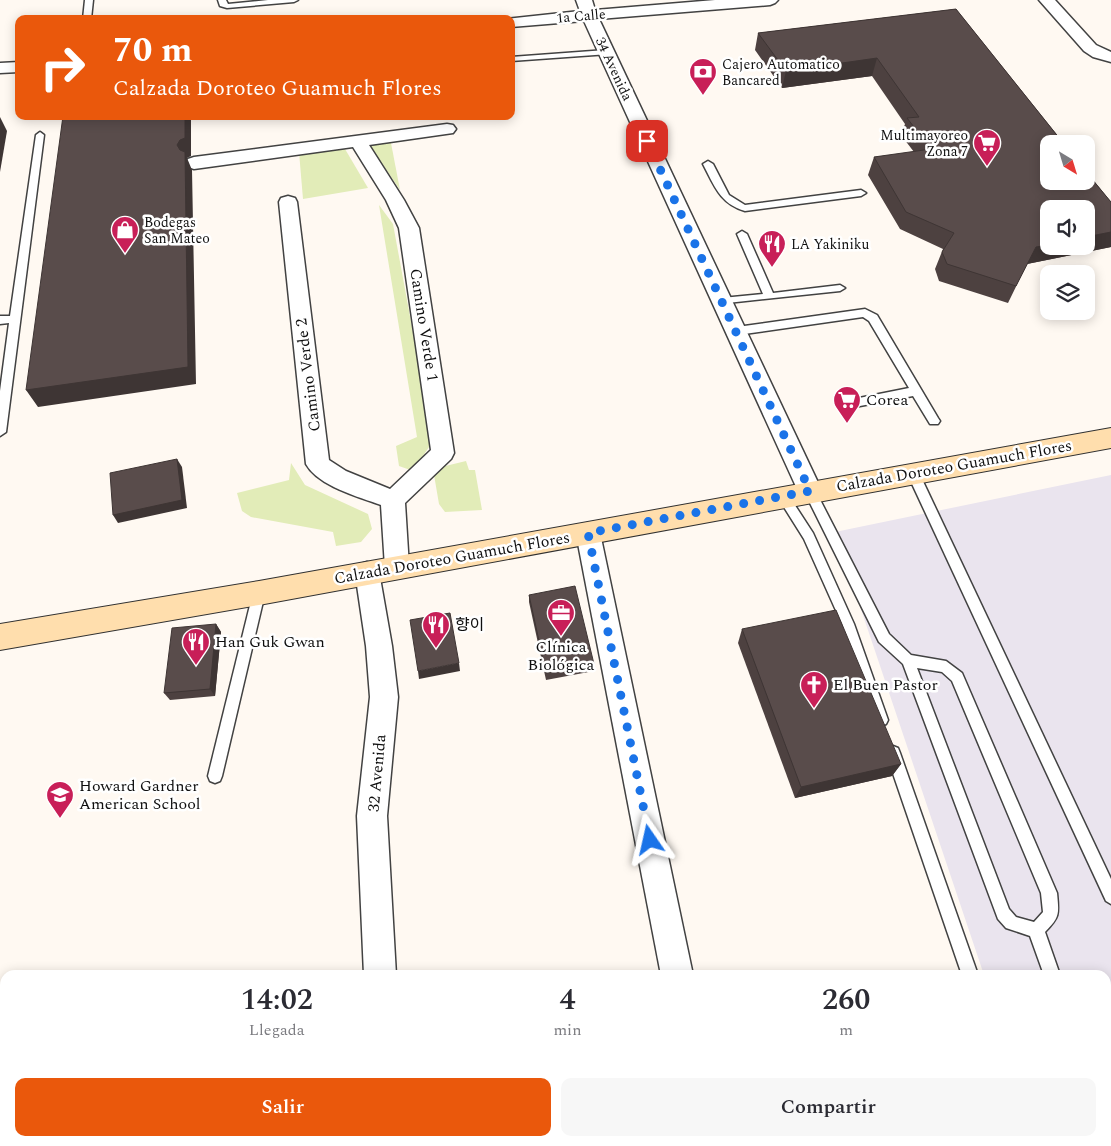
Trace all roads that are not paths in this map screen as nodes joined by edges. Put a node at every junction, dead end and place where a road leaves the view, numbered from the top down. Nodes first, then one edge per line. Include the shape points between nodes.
1 (89, 0) edge
2 (222, 0) edge
3 (294, 0) edge
4 (770, 0) edge
5 (1047, 0) edge
6 (586, 8) edge
7 (87, 15) edge
8 (515, 21) edge
9 (606, 52) junction
10 (1111, 57) edge
11 (515, 59) edge
12 (15, 66) edge
13 (0, 68) edge
14 (447, 129) dead end
15 (40, 135) dead end
16 (358, 141) junction
17 (194, 163) dead end
18 (708, 164) dead end
19 (861, 193) dead end
20 (288, 202) dead end
21 (742, 234) dead end
22 (840, 288) dead end
23 (769, 296) junction
24 (722, 302) junction
25 (15, 318) junction
26 (0, 320) edge
27 (737, 331) junction
28 (916, 391) junction
29 (844, 405) dead end
30 (934, 421) dead end
31 (0, 432) edge
32 (1111, 438) edge
33 (913, 473) junction
34 (810, 491) junction
35 (783, 496) junction
36 (393, 500) junction
37 (588, 533) junction
38 (398, 566) junction
39 (367, 572) junction
40 (258, 593) junction
41 (0, 637) edge
42 (908, 660) junction
43 (215, 776) dead end
44 (1111, 896) edge
45 (1036, 930) junction
46 (380, 970) edge
47 (676, 970) edge
48 (968, 970) edge
49 (1050, 970) edge

1 - 7 lane
2 - 3 lane via 227,6
4 - 6 street, 1a Calle
5 - 10 street via 1090,48
6 - 8 street, 1a Calle
6 - 9 street, 34 Avenida
9 - 11 lane
9 - 24 street, 34 Avenida
12 - 13 street
14 - 16 street
15 - 25 lane
16 - 17 street
16 - 36 street, Camino Verde 1 via 409,228 443,453
18 - 19 lane via 727,201 745,208
20 - 36 street, Camino Verde 2 via 318,464 338,478
21 - 23 lane
22 - 23 lane
23 - 24 lane
24 - 27 street, 34 Avenida
25 - 26 lane
25 - 31 lane
27 - 28 lane via 865,313 873,318
27 - 34 street, 34 Avenida
28 - 29 lane
28 - 30 lane
32 - 33 main road, Calzada Doroteo Guamuch Flores
33 - 34 main road, Calzada Doroteo Guamuch Flores
33 - 44 lane
34 - 35 main road, Calzada Doroteo Guamuch Flores
34 - 42 lane via 884,638
35 - 37 main road, Calzada Doroteo Guamuch Flores
35 - 48 lane via 809,537 848,624
36 - 38 street
37 - 38 main road, Calzada Doroteo Guamuch Flores
37 - 47 street
38 - 39 main road, Calzada Doroteo Guamuch Flores
39 - 40 main road, Calzada Doroteo Guamuch Flores
39 - 46 street, 32 Avenida via 384,697 372,816
40 - 41 main road, Calzada Doroteo Guamuch Flores
40 - 43 lane
42 - 45 lane via 1003,914 1011,923
42 - 45 lane via 946,667 958,677 1049,894 1051,915
45 - 49 lane

